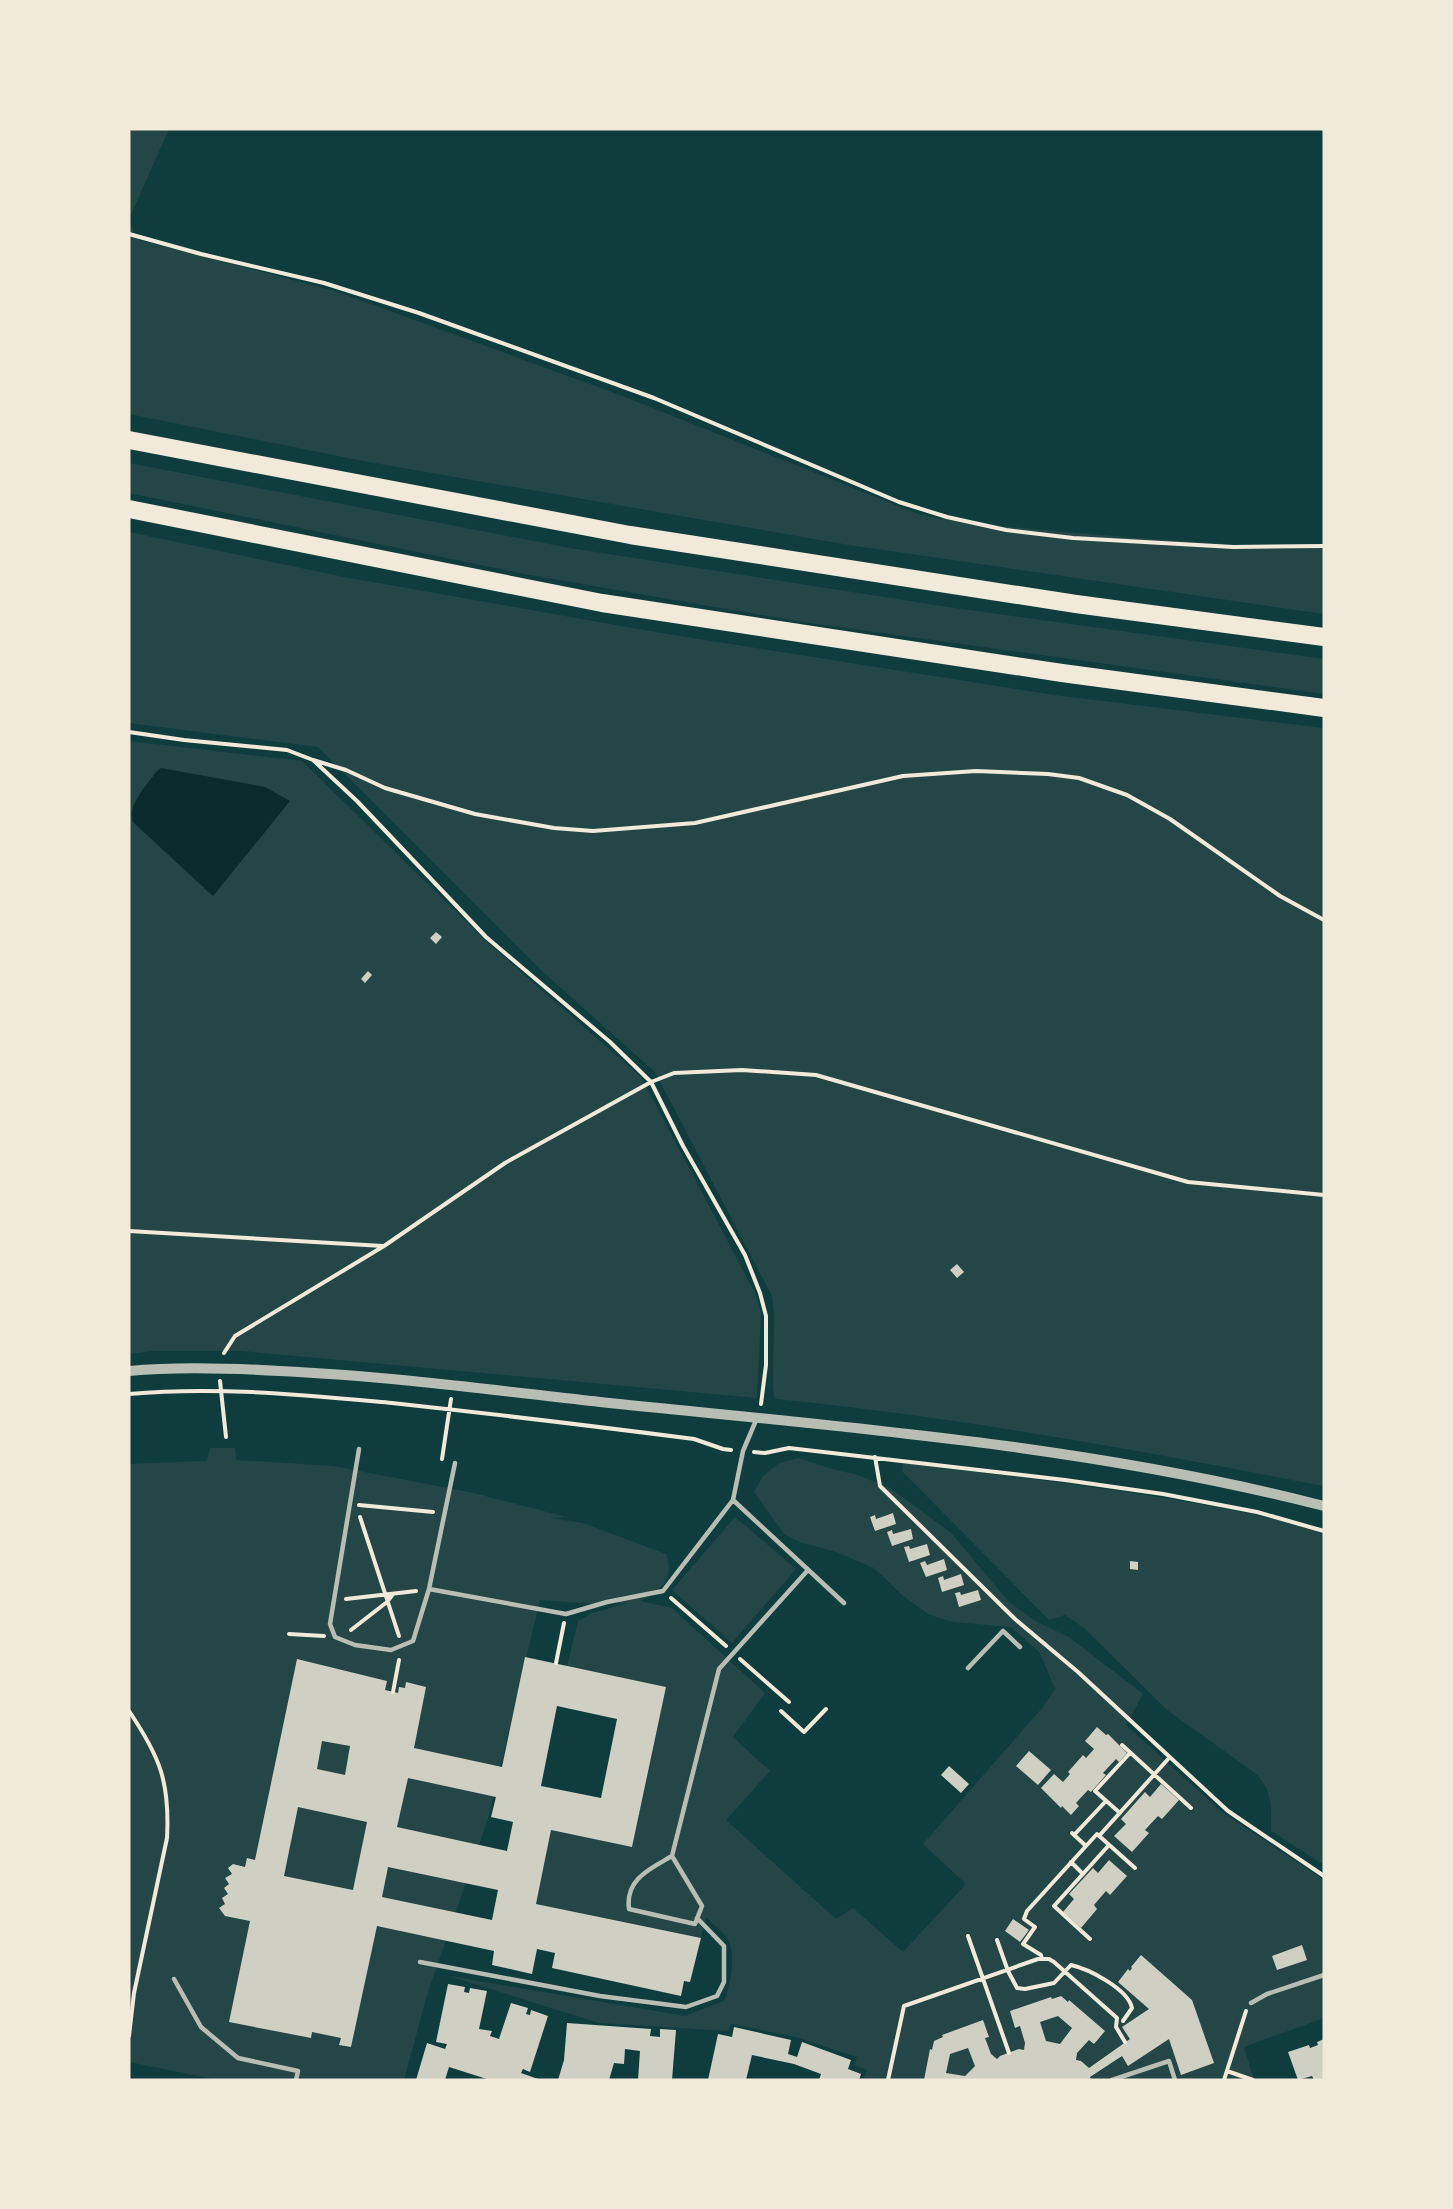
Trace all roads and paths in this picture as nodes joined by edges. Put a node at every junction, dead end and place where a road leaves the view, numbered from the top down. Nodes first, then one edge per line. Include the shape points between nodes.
1 (129, 234) edge
2 (129, 440) edge
3 (129, 509) edge
4 (1324, 546) edge
5 (1324, 637) edge
6 (1324, 708) edge
7 (129, 732) edge
8 (313, 760) junction
9 (1324, 920) edge
10 (651, 1082) junction
11 (1324, 1195) edge
12 (129, 1232) edge
13 (384, 1246) junction
14 (219, 1368) junction
15 (129, 1371) edge
16 (453, 1386) junction
17 (220, 1390) junction
18 (129, 1394) edge
19 (450, 1409) junction
20 (757, 1418) junction
21 (226, 1437) dead end
22 (359, 1449) dead end
23 (742, 1451) junction
24 (875, 1458) junction
25 (442, 1460) dead end
26 (455, 1463) dead end
27 (733, 1500) junction
28 (1324, 1506) edge
29 (445, 1513) junction
30 (1324, 1531) edge
31 (808, 1570) junction
32 (429, 1589) junction
33 (384, 1595) junction
34 (334, 1601) junction
35 (844, 1603) dead end
36 (566, 1614) junction
37 (402, 1645) junction
38 (1020, 1647) dead end
39 (556, 1663) dead end
40 (968, 1668) dead end
41 (393, 1692) dead end
42 (826, 1709) dead end
43 (129, 1711) edge
44 (781, 1711) dead end
45 (1122, 1745) dead end
46 (1130, 1753) junction
47 (1169, 1758) junction
48 (1154, 1774) junction
49 (1106, 1801) junction
50 (1191, 1808) dead end
51 (1120, 1813) junction
52 (1099, 1836) junction
53 (1109, 1845) junction
54 (1086, 1846) junction
55 (672, 1856) junction
56 (1071, 1862) junction
57 (1135, 1868) dead end
58 (1083, 1874) junction
59 (1324, 1876) edge
60 (697, 1918) junction
61 (968, 1936) dead end
62 (1090, 1939) dead end
63 (997, 1940) dead end
64 (1042, 1959) junction
65 (420, 1962) dead end
66 (1008, 1971) junction
67 (1064, 1971) junction
68 (1324, 1975) edge
69 (174, 1979) dead end
70 (983, 1979) junction
71 (1251, 2003) joint
72 (1123, 2021) dead end
73 (129, 2036) edge
74 (1125, 2042) dead end
75 (1009, 2053) dead end
76 (1227, 2071) junction
77 (296, 2080) edge
78 (888, 2080) edge
79 (1112, 2080) edge
80 (1175, 2080) edge
81 (1224, 2080) edge
82 (1253, 2080) edge

1 - 4 path via 324,283 419,313 654,398 889,498 947,518 1073,538 1233,547
2 - 5 highway via 630,535 1076,604
3 - 6 highway via 602,603 1062,673
7 - 8 path via 287,750
8 - 9 path via 385,788 475,814 593,831 695,823 903,776 976,771 1079,778 1127,795 1170,819 1280,896
8 - 10 path via 486,937
10 - 11 path via 674,1073 742,1070 816,1075 1188,1182
10 - 13 path via 505,1163
10 - 20 path via 745,1255 760,1293 766,1316 766,1365
12 - 13 path
13 - 14 path via 235,1336
14 - 15 street
14 - 16 street via 345,1374
14 - 17 path
16 - 19 path
16 - 20 street
17 - 18 path
17 - 19 path
17 - 21 path
19 - 23 path via 694,1438 723,1449
19 - 25 path
20 - 23 lane
20 - 28 street via 1064,1454 1258,1489
22 - 34 lane
23 - 24 path via 765,1453 789,1448
23 - 27 lane
24 - 30 path via 1163,1494 1257,1512
24 - 47 path via 880,1486 1015,1619
26 - 29 lane
27 - 31 lane
27 - 36 lane via 663,1591
29 - 32 lane
29 - 33 path via 356,1505
31 - 35 lane
31 - 55 lane via 719,1669
32 - 33 path
32 - 36 lane
32 - 37 lane via 413,1641
33 - 34 path
33 - 37 path
34 - 37 lane via 330,1624 335,1637 355,1645 391,1650
36 - 39 path
37 - 41 path
38 - 40 lane via 1003,1631
42 - 44 path via 804,1732
43 - 73 path via 157,1758 168,1813 167,1838 134,1993
45 - 46 path
46 - 48 path
46 - 49 path via 1095,1791
47 - 48 path
47 - 59 path via 1228,1811
48 - 50 path
48 - 51 path
49 - 51 path
49 - 54 path via 1073,1834
51 - 52 path
52 - 53 path
52 - 54 path
53 - 57 path
53 - 58 path
54 - 56 path
55 - 60 lane via 702,1906
55 - 60 lane via 636,1879 627,1896 629,1909 695,1924
56 - 58 path
56 - 64 path via 1024,1918 1035,1927 1023,1944 1041,1954
58 - 62 path via 1054,1906
60 - 65 lane via 724,1946 724,1982 717,1996 686,2007 600,1996
61 - 70 path
63 - 66 path
64 - 66 path
64 - 67 path via 1054,1962
66 - 67 path via 1017,1988 1025,1989 1054,1983
66 - 70 path
67 - 72 path via 1071,1965 1082,1967 1122,1993 1132,2008
67 - 74 path via 1117,2018 1116,2027
68 - 71 lane
69 - 77 lane via 201,2027 238,2058 298,2071
70 - 75 path
70 - 78 path via 904,2006
71 - 76 path via 1244,2013
76 - 81 path
76 - 82 path
79 - 80 lane via 1169,2061

